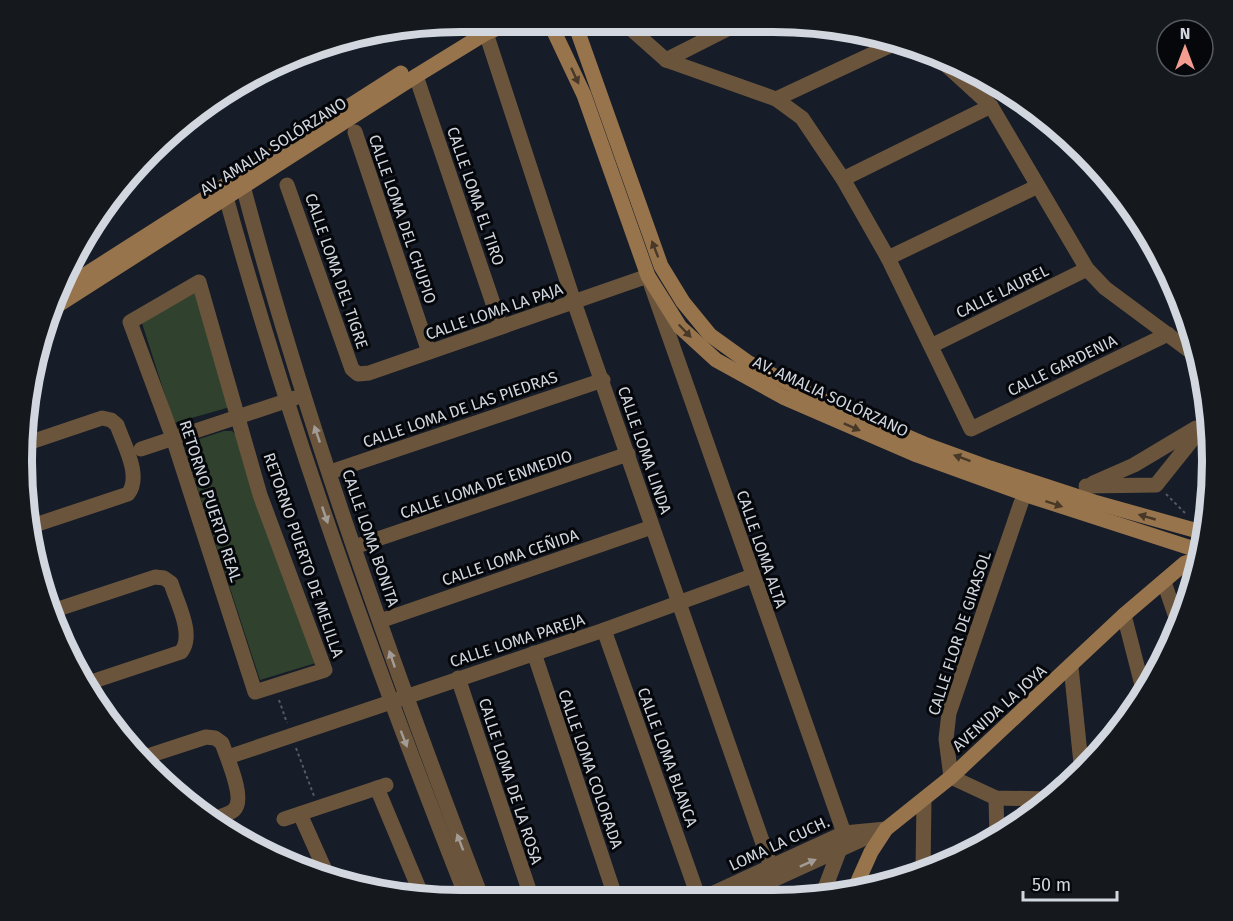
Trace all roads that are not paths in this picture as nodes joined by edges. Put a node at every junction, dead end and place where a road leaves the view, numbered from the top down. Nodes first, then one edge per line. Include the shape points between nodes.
1 (478, 32) edge
2 (479, 32) edge
3 (488, 32) edge
4 (554, 32) edge
5 (578, 32) edge
6 (634, 32) edge
7 (721, 32) edge
8 (887, 47) edge
9 (666, 60) junction
10 (954, 72) edge
11 (416, 76) junction
12 (776, 99) junction
13 (991, 106) junction
14 (355, 132) dead end
15 (843, 179) junction
16 (287, 184) dead end
17 (243, 186) junction
18 (1036, 187) junction
19 (226, 197) junction
20 (888, 258) junction
21 (1087, 269) junction
22 (648, 276) junction
23 (69, 285) edge
24 (574, 302) junction
25 (61, 303) edge
26 (501, 327) junction
27 (1168, 334) junction
28 (933, 345) junction
29 (1187, 348) edge
30 (429, 352) junction
31 (352, 369) joint
32 (603, 380) junction
33 (303, 395) junction
34 (285, 401) junction
35 (239, 417) junction
36 (1200, 425) edge
37 (1201, 429) edge
38 (173, 438) junction
39 (32, 442) edge
40 (141, 449) dead end
41 (628, 454) junction
42 (330, 472) junction
43 (1021, 503) dead end
44 (37, 524) edge
45 (652, 527) junction
46 (1196, 530) edge
47 (354, 547) junction
48 (1192, 551) edge
49 (1190, 559) edge
50 (752, 576) junction
51 (1164, 582) junction
52 (679, 603) junction
53 (58, 609) edge
54 (1174, 611) edge
55 (1124, 615) junction
56 (380, 621) junction
57 (604, 630) junction
58 (534, 653) junction
59 (1071, 667) junction
60 (458, 678) junction
61 (1141, 680) edge
62 (93, 681) edge
63 (255, 692) joint
64 (405, 695) junction
65 (390, 701) junction
66 (234, 755) dead end
67 (149, 756) edge
68 (1081, 759) edge
69 (951, 777) junction
70 (996, 798) junction
71 (1037, 799) edge
72 (924, 800) junction
73 (300, 814) junction
74 (221, 816) edge
75 (284, 819) dead end
76 (997, 826) edge
77 (886, 829) junction
78 (844, 833) junction
79 (840, 849) junction
80 (923, 862) edge
81 (324, 867) edge
82 (773, 872) junction
83 (858, 881) edge
84 (826, 886) edge
85 (419, 888) edge
86 (464, 890) edge
87 (479, 890) edge
88 (529, 890) edge
89 (613, 890) edge
90 (696, 890) edge
91 (724, 890) edge
92 (747, 890) edge

1 - 23 main road, AV. AMALIA SOLÓRZANO
2 - 11 main road, AV. AMALIA SOLÓRZANO
3 - 24 street, CALLE LOMA LINDA
4 -> 22 main road, AV. AMALIA SOLÓRZANO via 584,95
46 -> 5 main road, AV. AMALIA SOLÓRZANO via 1094,502 924,444 749,363 710,335 661,266
6 - 9 street
7 - 9 street
8 - 12 street
9 - 12 street
10 - 13 street
11 - 17 main road, AV. AMALIA SOLÓRZANO
11 - 26 street, CALLE LOMA EL TIRO
12 - 15 street via 802,118
13 - 15 street
13 - 18 street
14 - 30 street, CALLE LOMA DEL CHUPIO
15 - 20 street
16 - 31 street, CALLE LOMA DEL TIGRE
17 - 19 main road, AV. AMALIA SOLÓRZANO
17 - 33 street, CALLE LOMA BONITA
18 - 20 street
18 - 21 street
19 - 25 main road, AV. AMALIA SOLÓRZANO
19 - 34 street
20 - 28 street
21 - 27 street via 1105,288
21 - 28 street, CALLE LAUREL
22 - 24 street, CALLE LOMA LA PAJA
22 -> 48 main road, AV. AMALIA SOLÓRZANO via 680,327 716,360 783,397 917,456
22 - 50 street, CALLE LOMA ALTA
24 - 26 street, CALLE LOMA LA PAJA
24 - 32 street, CALLE LOMA LINDA
26 - 30 street, CALLE LOMA LA PAJA
27 - 28 street, CALLE GARDENIA via 971,429
27 - 29 street
30 - 31 street, CALLE LOMA LA PAJA via 369,373 358,374
32 - 41 street, CALLE LOMA LINDA
32 - 42 street, CALLE LOMA DE LAS PIEDRAS
33 - 34 street
42 -> 33 street, CALLE LOMA BONITA
34 - 35 street
34 -> 65 street
35 - 38 street
35 - 38 street, RETORNO PUERTO REAL via 199,282 130,322
35 - 63 street, RETORNO PUERTO DE MELILLA via 260,495 325,670
36 - 37 street via 1134,465 1086,486 1156,485
38 - 40 street
38 - 63 street, RETORNO PUERTO REAL
39 - 44 street via 102,418 111,420 117,425 134,478 128,494
41 - 45 street, CALLE LOMA LINDA
41 - 47 street, CALLE LOMA DE ENMEDIO
42 - 47 street, CALLE LOMA BONITA
43 - 69 street, CALLE FLOR DE GIRASOL via 949,713 946,740
45 - 52 street, CALLE LOMA LINDA
45 - 56 street, CALLE LOMA CEÑIDA
47 - 56 street, CALLE LOMA BONITA
49 - 51 main road, AVENIDA LA JOYA
50 - 52 street, CALLE LOMA PAREJA
50 - 78 street, CALLE LOMA ALTA
51 - 54 street
51 - 55 main road, AVENIDA LA JOYA
52 - 57 street, CALLE LOMA PAREJA
52 - 82 street, CALLE LOMA LINDA
53 - 62 street via 155,577 171,583 187,636 186,646 181,652
55 - 59 main road, AVENIDA LA JOYA
55 - 61 street
64 -> 56 street, CALLE LOMA BONITA
57 - 58 street, CALLE LOMA PAREJA
57 - 90 street, CALLE LOMA BLANCA
58 - 60 street, CALLE LOMA PAREJA
58 - 89 street, CALLE LOMA COLORADA
59 - 68 street
59 - 69 main road, AVENIDA LA JOYA
60 - 64 street, CALLE LOMA PAREJA
60 - 88 street, CALLE LOMA DE LA ROSA
64 - 65 street, CALLE LOMA PAREJA
87 -> 64 street, CALLE LOMA BONITA
65 - 66 street, CALLE LOMA PAREJA
65 -> 86 street
67 - 74 street via 207,736 222,743 239,796 232,812
69 - 70 street
69 - 72 main road, AVENIDA LA JOYA
70 - 71 street
70 - 76 street
72 - 77 main road, AVENIDA LA JOYA
72 - 80 street
73 - 75 street
73 - 81 street
73 - 85 street via 382,786
77 - 78 street, LOMA LA CUCH.
77 - 79 street, LOMA LA CUCH.
77 - 83 main road, AVENIDA LA JOYA
78 - 79 street
78 - 82 street, LOMA LA CUCH.
82 -> 79 street, LOMA LA CUCH.
79 - 84 street
82 - 91 street, LOMA LA CUCH.
82 - 92 street, LOMA LA CUCH.

